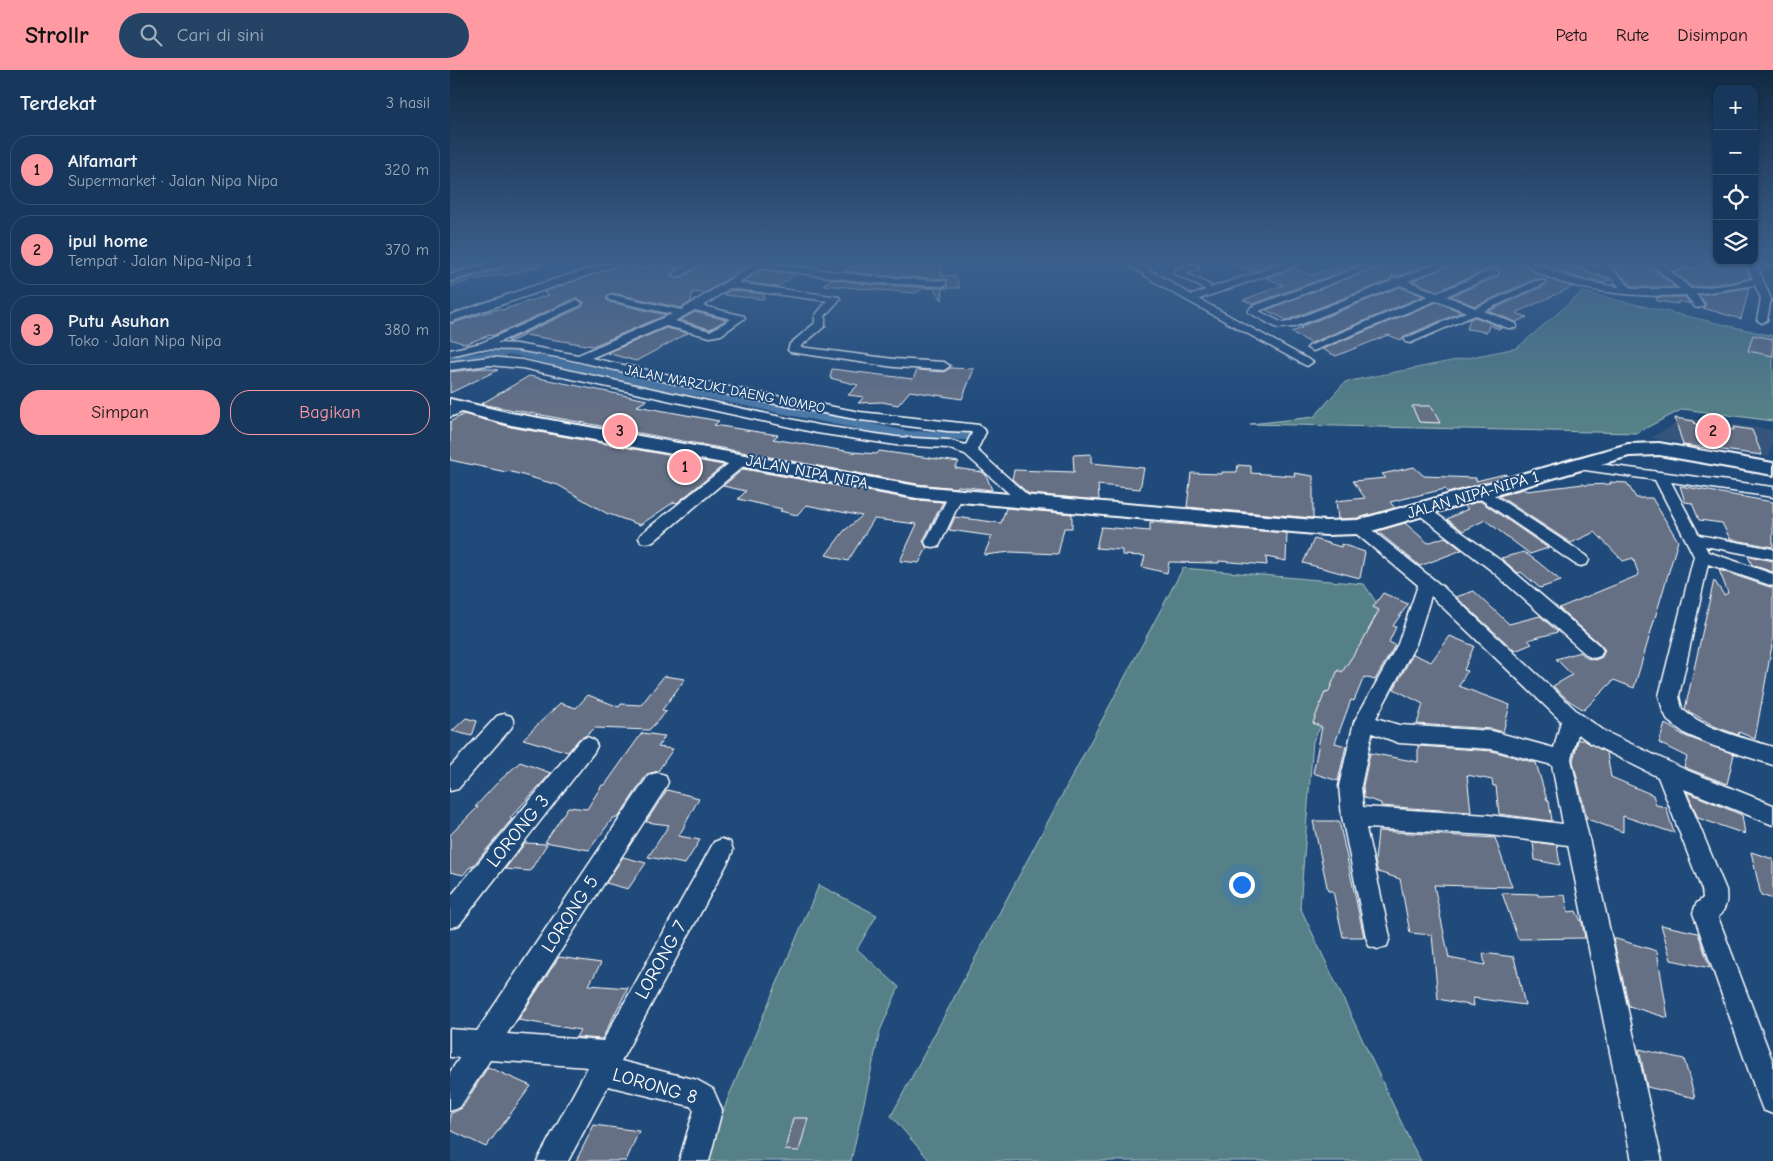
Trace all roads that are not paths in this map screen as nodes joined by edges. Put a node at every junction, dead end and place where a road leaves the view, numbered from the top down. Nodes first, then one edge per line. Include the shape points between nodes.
1 (470, 312) edge
2 (557, 312) edge
3 (677, 312) edge
4 (715, 312) edge
5 (823, 312) edge
6 (1216, 312) edge
7 (1253, 312) edge
8 (1324, 312) edge
9 (1399, 312) edge
10 (1473, 312) edge
11 (1477, 312) edge
12 (1763, 312) edge
13 (682, 313) joint
14 (1261, 316) junction
15 (450, 319) edge
16 (1762, 320) dead end
17 (665, 322) junction
18 (1274, 322) junction
19 (1237, 324) junction
20 (1512, 326) dead end
21 (1250, 331) junction
22 (1410, 340) dead end
23 (481, 346) junction
24 (1313, 348) dead end
25 (450, 353) edge
26 (580, 358) junction
27 (1307, 362) dead end
28 (450, 366) edge
29 (944, 366) dead end
30 (454, 408) edge
31 (975, 441) junction
32 (742, 460) junction
33 (1576, 465) junction
34 (1772, 468) edge
35 (1661, 478) junction
36 (1773, 492) edge
37 (1481, 494) junction
38 (955, 497) junction
39 (1028, 502) junction
40 (1422, 510) junction
41 (1168, 514) joint
42 (1358, 528) junction
43 (647, 538) dead end
44 (933, 542) dead end
45 (1698, 548) junction
46 (1773, 554) edge
47 (1581, 560) dead end
48 (1773, 580) edge
49 (1427, 583) junction
50 (1594, 651) dead end
51 (1572, 719) junction
52 (504, 722) dead end
53 (1364, 722) junction
54 (587, 746) dead end
55 (1773, 756) edge
56 (1561, 759) junction
57 (1667, 772) junction
58 (450, 782) edge
59 (657, 782) dead end
60 (1773, 815) edge
61 (1353, 816) junction
62 (1578, 836) junction
63 (722, 850) dead end
64 (450, 916) edge
65 (1378, 937) dead end
66 (450, 1043) edge
67 (484, 1046) junction
68 (605, 1062) junction
69 (450, 1097) edge
70 (1773, 1100) edge
71 (552, 1161) edge
72 (694, 1161) edge
73 (1647, 1161) edge

1 - 15 street
2 - 23 street
3 - 13 street
4 - 17 street via 740,318 710,334
5 - 29 street via 820,316 821,324 794,346 794,350
6 - 19 street
7 - 14 street
8 - 18 street via 1290,326
9 - 24 street
10 - 22 street
11 - 20 street
12 - 16 street
13 - 17 street
14 - 18 street
14 - 19 street
17 - 26 street
18 - 21 street
19 - 21 street
21 - 27 street
23 - 25 street, JALAN MARZUKI DAENG NOMPO
23 - 26 street, JALAN MARZUKI DAENG NOMPO via 517,347
26 - 31 street, JALAN MARZUKI DAENG NOMPO via 698,386 851,414 974,428
28 - 31 street via 489,361 522,364 818,429 896,441 948,444
30 - 32 street, JALAN NIPA NIPA
31 - 39 street
32 - 38 street, JALAN NIPA NIPA
32 - 43 street
33 - 34 street, JALAN NIPA-NIPA 1 via 1616,452 1643,449
33 - 35 street
33 - 37 street, JALAN NIPA-NIPA 1
35 - 36 street
35 - 45 street
37 - 40 street, JALAN NIPA-NIPA 1
37 - 47 street
38 - 39 street, JALAN NIPA NIPA
38 - 44 street
39 - 41 street, JALAN NIPA NIPA
40 - 42 street, JALAN NIPA-NIPA 1
40 - 50 street via 1498,567
41 - 42 street, JALAN NIPA-NIPA 1
42 - 49 street
45 - 46 street
45 - 48 street
45 - 55 street via 1669,696 1672,708 1679,719 1706,734
49 - 51 street
49 - 53 street via 1407,644
51 - 56 street
51 - 57 street via 1599,738
52 - 58 street
53 - 56 street via 1399,734 1492,740
53 - 61 street via 1350,786
54 - 64 street, LORONG 3
56 - 62 street
57 - 60 street
57 - 70 street via 1714,890 1715,903 1705,913
59 - 67 street, LORONG 5
61 - 62 street via 1488,825
61 - 65 street
62 - 73 street
63 - 68 street, LORONG 7
66 - 67 street
67 - 68 street
67 - 69 street, LORONG 5
68 - 71 street, LORONG 7
68 - 72 street, LORONG 8 via 704,1098 708,1110

